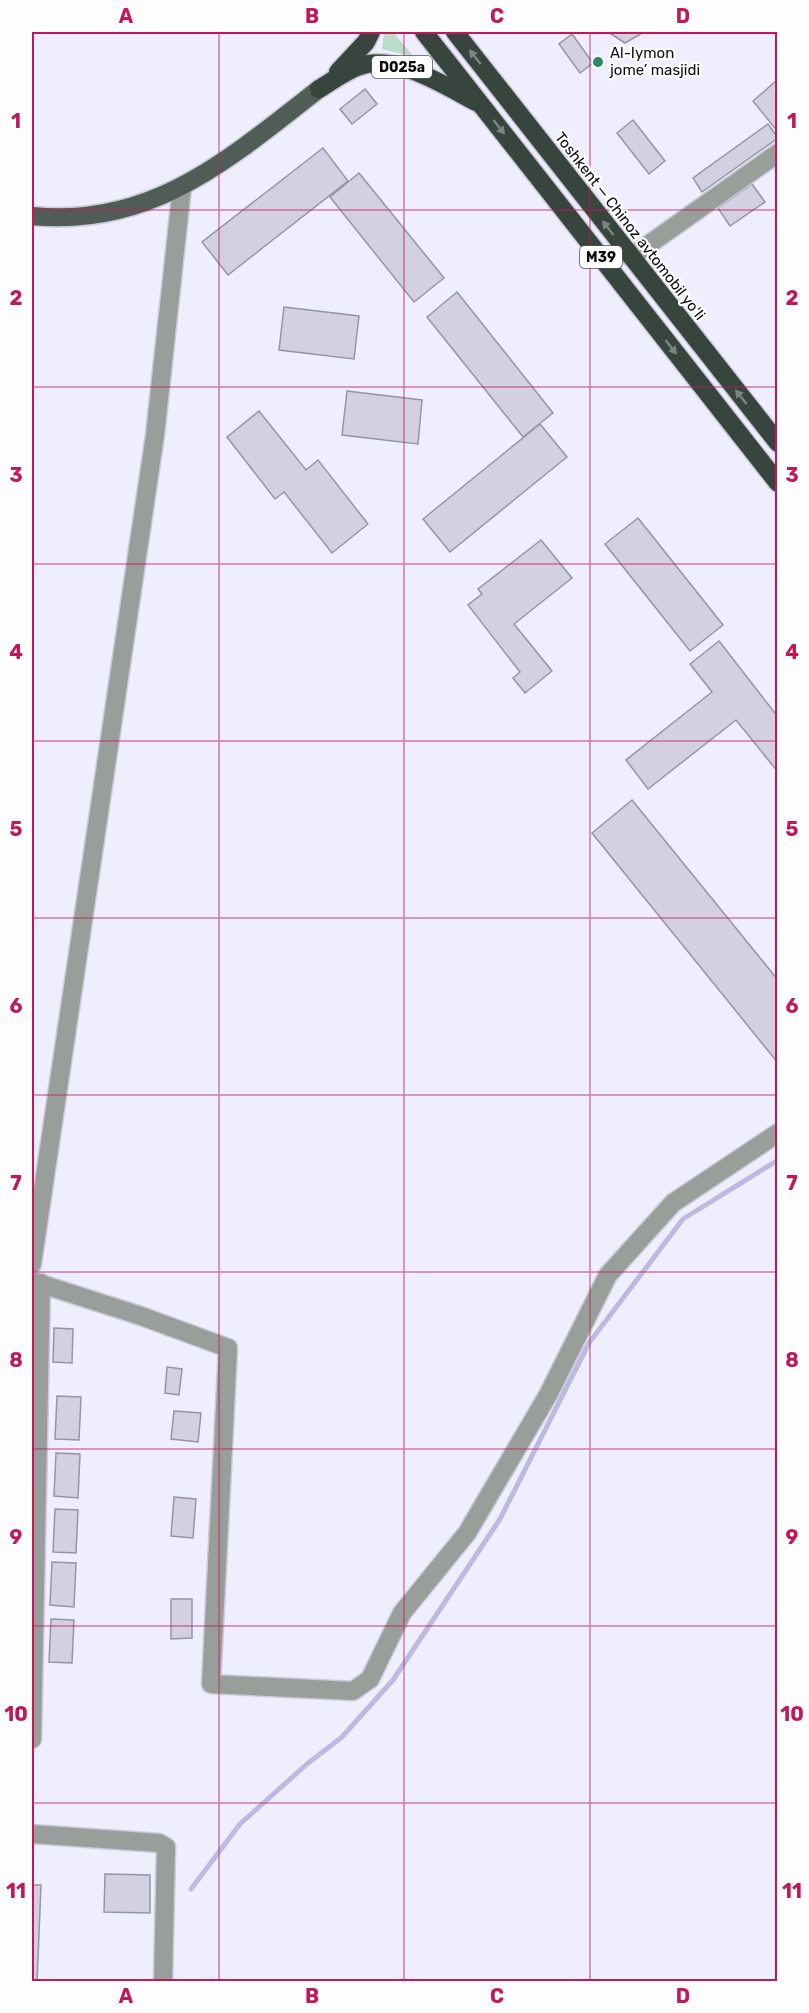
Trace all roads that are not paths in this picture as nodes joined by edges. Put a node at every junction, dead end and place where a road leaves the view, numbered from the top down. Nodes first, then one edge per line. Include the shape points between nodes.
1 (371, 32) edge
2 (424, 32) edge
3 (454, 32) edge
4 (319, 89) junction
5 (483, 106) junction
6 (777, 153) edge
7 (182, 187) junction
8 (32, 216) edge
9 (632, 257) junction
10 (670, 307) junction
11 (646, 315) junction
12 (777, 443) edge
13 (777, 483) edge
14 (777, 1133) edge
15 (32, 1264) edge
16 (36, 1282) edge
17 (32, 1739) edge
18 (32, 1834) edge
19 (163, 1982) edge

1 - 4 highway, D025a via 356,53
2 - 5 highway, M39
9 -> 3 highway, Toshkent — Chinoz avtomobil yoʻli / M39
4 - 5 highway, D025a via 356,68 385,63 413,71
4 - 7 main road, D025a via 230,159
5 -> 11 highway, M39
6 - 9 street
7 - 8 main road, D025a via 135,206 89,216
7 - 15 street via 155,435
9 - 10 highway, Toshkent — Chinoz avtomobil yoʻli / M39
10 - 11 highway via 654,302 648,306
12 -> 10 highway, Toshkent — Chinoz avtomobil yoʻli / M39
11 -> 13 highway, M39
14 - 16 street via 673,1203 608,1275 548,1395 467,1533 402,1613 370,1679 353,1691 211,1684 228,1347
16 - 17 street
18 - 19 street via 159,1843 166,1847

